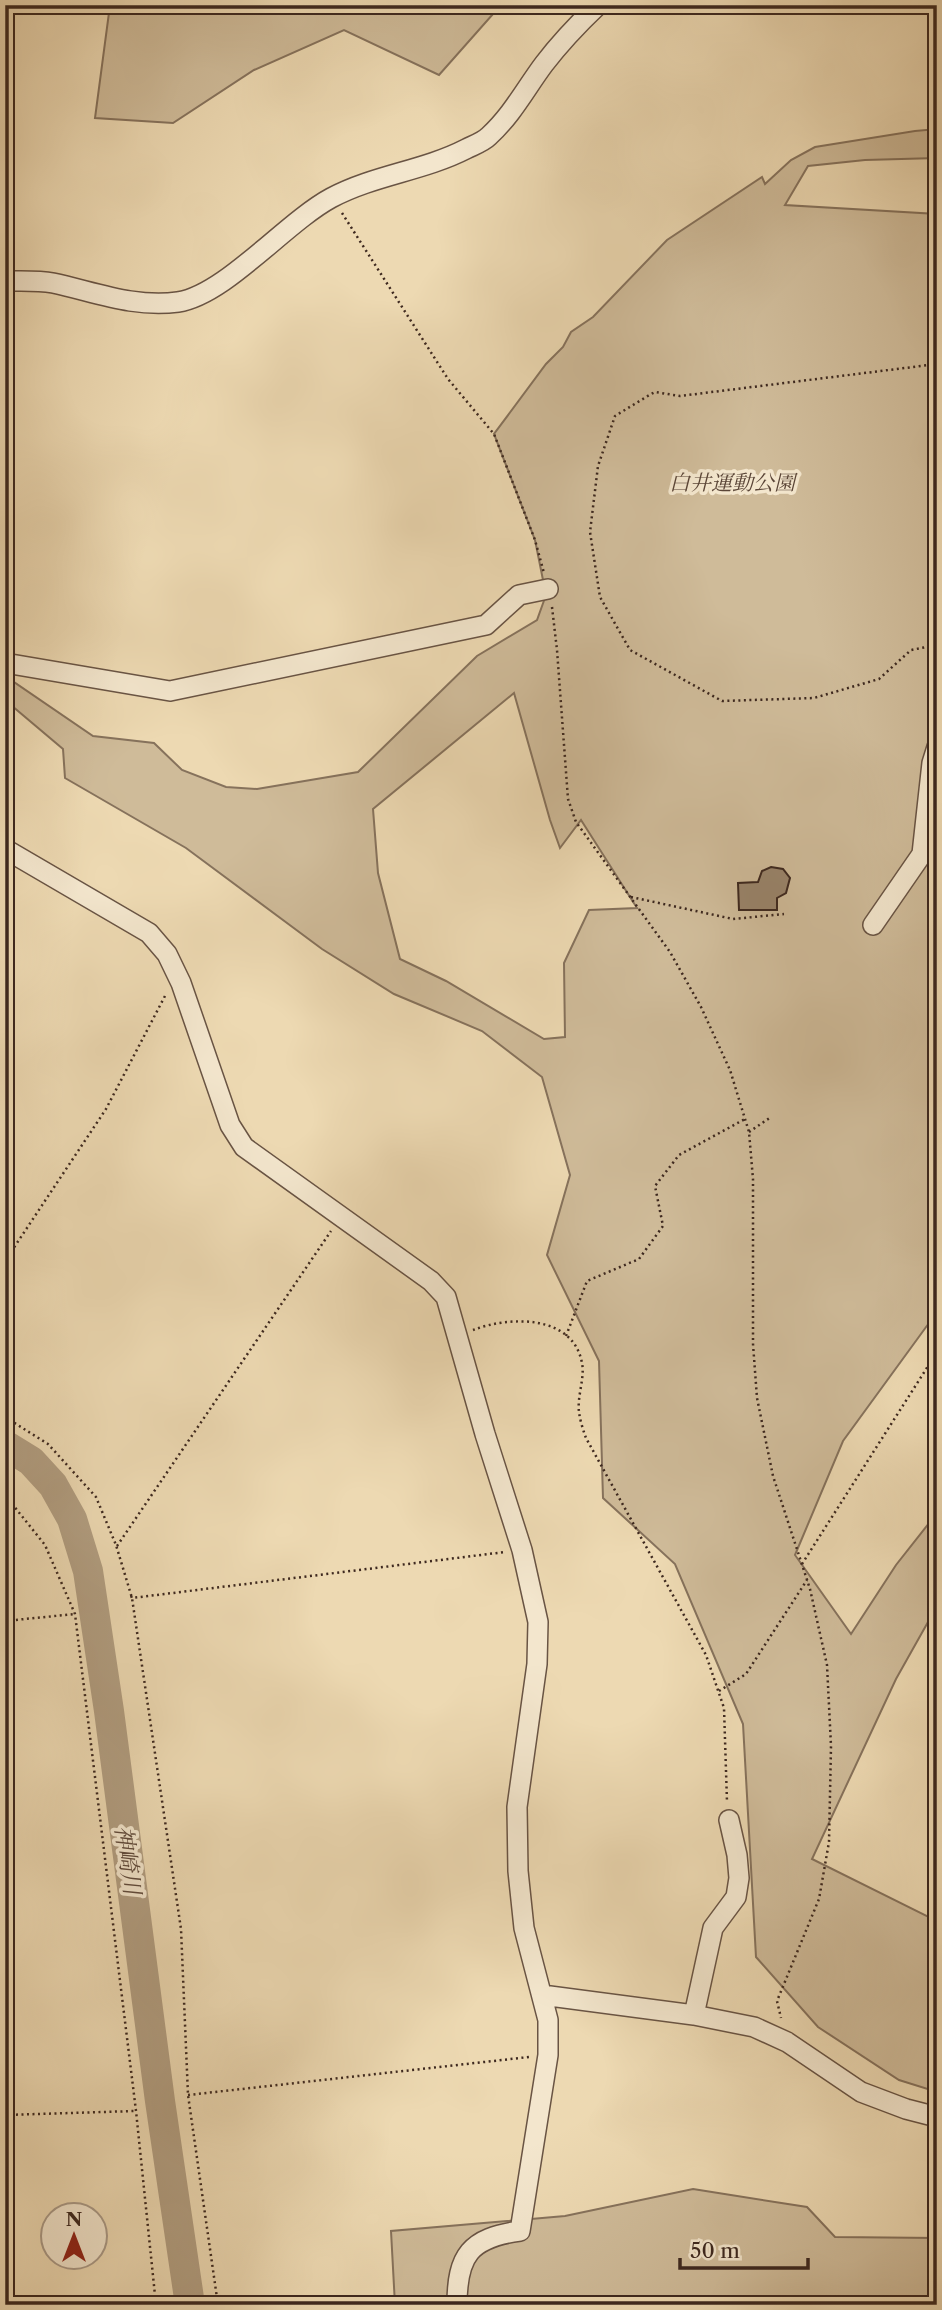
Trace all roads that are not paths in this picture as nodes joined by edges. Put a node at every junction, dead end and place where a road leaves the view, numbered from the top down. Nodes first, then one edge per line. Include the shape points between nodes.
1 (598, 5) edge
2 (5, 281) edge
3 (548, 589) road end
4 (5, 663) edge
5 (937, 747) edge
6 (5, 849) edge
7 (873, 925) dead end
8 (729, 1820) road end
9 (542, 1995) junction
10 (694, 2015) junction
11 (937, 2117) edge
12 (457, 2305) edge

1 - 2 street via 543,65 518,105 488,138 446,159 331,198 204,293 181,302 154,304 121,301 50,282
3 - 4 street via 519,596 486,625 170,691
5 - 7 street via 922,855
6 - 9 street via 149,933 167,954 181,983 230,1125 244,1147 431,1281 446,1297 522,1550 538,1622 537,1664 517,1807 524,1928
8 - 10 street via 737,1855 736,1897 712,1928
9 - 10 street
9 - 12 street via 548,2055 520,2231 482,2241 469,2251 459,2276
10 - 11 street via 754,2027 787,2042 861,2092

